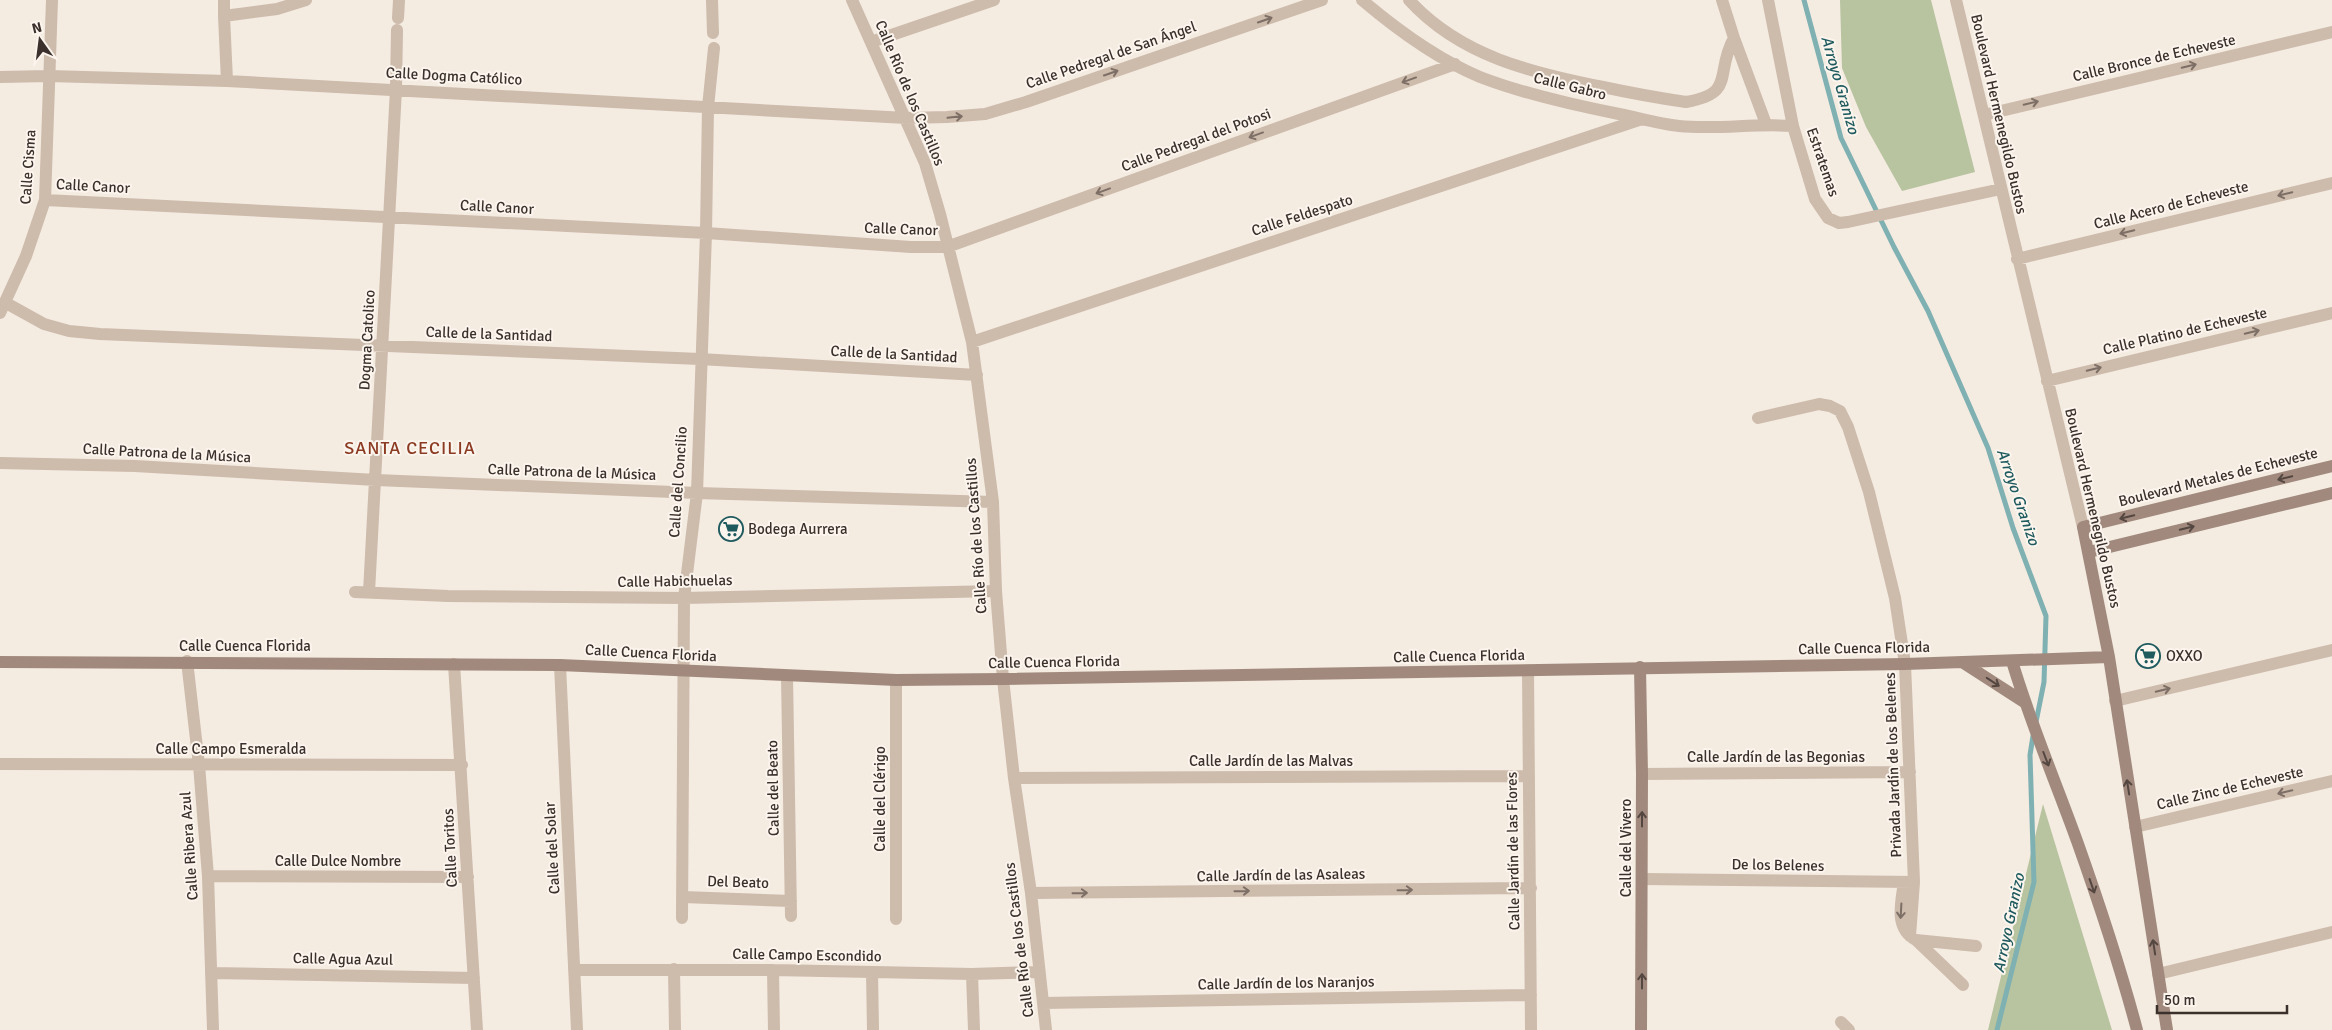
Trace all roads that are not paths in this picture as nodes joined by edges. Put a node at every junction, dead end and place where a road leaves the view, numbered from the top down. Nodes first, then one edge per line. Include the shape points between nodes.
1 (52, 0) edge
2 (224, 0) edge
3 (306, 0) edge
4 (399, 0) edge
5 (712, 0) edge
6 (852, 0) edge
7 (994, 0) edge
8 (1322, 0) edge
9 (1362, 0) edge
10 (1409, 0) edge
11 (1722, 0) edge
12 (1768, 0) edge
13 (1956, 0) edge
14 (224, 16) junction
15 (2332, 32) edge
16 (713, 33) dead end
17 (1734, 38) junction
18 (871, 42) junction
19 (714, 48) dead end
20 (1455, 64) junction
21 (49, 76) junction
22 (0, 77) edge
23 (227, 81) junction
24 (396, 89) junction
25 (708, 107) junction
26 (1984, 114) junction
27 (906, 118) junction
28 (1642, 119) junction
29 (1766, 124) junction
30 (1793, 126) junction
31 (2332, 183) edge
32 (2000, 190) junction
33 (45, 200) junction
34 (390, 218) junction
35 (706, 233) junction
36 (948, 247) junction
37 (2017, 259) junction
38 (3, 308) edge
39 (2332, 312) edge
40 (972, 342) junction
41 (383, 346) junction
42 (700, 359) junction
43 (977, 375) junction
44 (2046, 381) junction
45 (1758, 418) dead end
46 (0, 463) edge
47 (2332, 466) edge
48 (376, 480) junction
49 (697, 493) junction
50 (2332, 493) edge
51 (993, 502) junction
52 (2083, 527) junction
53 (2088, 552) junction
54 (996, 591) junction
55 (354, 592) dead end
56 (369, 592) junction
57 (684, 598) junction
58 (2332, 650) edge
59 (2109, 657) junction
60 (187, 661) junction
61 (2012, 661) junction
62 (0, 662) edge
63 (1962, 662) junction
64 (454, 664) junction
65 (560, 664) junction
66 (1905, 664) junction
67 (1640, 667) junction
68 (683, 671) junction
69 (1528, 671) junction
70 (787, 676) junction
71 (896, 680) junction
72 (1003, 680) junction
73 (2115, 702) junction
74 (2026, 708) junction
75 (0, 764) edge
76 (200, 765) junction
77 (462, 765) junction
78 (1910, 772) junction
79 (1642, 774) junction
80 (1528, 776) junction
81 (1014, 778) junction
82 (2332, 781) edge
83 (2135, 827) junction
84 (208, 876) junction
85 (468, 877) junction
86 (1642, 879) junction
87 (1909, 882) junction
88 (1531, 888) junction
89 (1031, 893) junction
90 (683, 896) junction
91 (791, 901) junction
92 (791, 916) dead end
93 (682, 918) dead end
94 (896, 919) dead end
95 (2332, 932) edge
96 (1913, 938) junction
97 (1976, 946) dead end
98 (674, 969) junction
99 (574, 970) junction
100 (773, 970) junction
101 (872, 972) junction
102 (1039, 972) junction
103 (211, 973) junction
104 (972, 974) junction
105 (2158, 974) junction
106 (474, 978) junction
107 (1963, 985) dead end
108 (1531, 995) junction
109 (1043, 1003) junction
110 (213, 1030) edge
111 (477, 1030) edge
112 (577, 1030) edge
113 (675, 1030) edge
114 (774, 1030) edge
115 (873, 1030) edge
116 (974, 1030) edge
117 (1046, 1030) edge
118 (1531, 1030) edge
119 (1642, 1030) edge
120 (2137, 1030) edge
121 (2167, 1030) edge

1 - 21 street, Calle Cisma
2 - 14 street
3 - 14 street via 276,9
4 - 24 street, Dogma Catolico
5 - 16 street
6 - 18 street, Calle Río de los Castillos
7 - 18 street
27 -> 8 street, Calle Pedregal de San Ángel via 985,114
9 - 20 street, Calle Gabro via 1382,17
10 - 17 street, Calle Gabro via 1434,24 1460,42 1494,58 1562,79 1686,102 1715,93 1724,76 1726,52
11 - 17 street
12 - 30 street, Estratemas
13 - 26 street, Boulevard Hermenegildo Bustos
14 - 23 street
26 -> 15 street, Calle Bronce de Echeveste
17 - 29 street
18 - 27 street, Calle Río de los Castillos
19 - 25 street, Calle del Concilio
20 - 28 street, Calle Gabro via 1513,88 1577,106
20 -> 36 street, Calle Pedregal del Potosi
21 - 22 street, Calle Dogma Católico
21 - 23 street, Calle Dogma Católico
21 - 33 street, Calle Cisma
23 - 24 street, Calle Dogma Católico
24 - 25 street, Calle Dogma Católico
24 - 34 street, Dogma Catolico
25 - 27 street, Calle Dogma Católico
25 - 35 street, Calle del Concilio
26 - 32 street, Boulevard Hermenegildo Bustos
27 - 36 street, Calle Río de los Castillos via 925,163
28 - 29 street, Calle Gabro via 1680,126
28 - 40 street, Calle Feldespato
29 - 30 street, Calle Gabro
30 - 32 street, Estratemas via 1820,207 1833,221 1848,222
31 -> 37 street, Calle Acero de Echeveste
32 - 37 street, Boulevard Hermenegildo Bustos
33 - 34 street, Calle Canor
33 - 38 street, Calle Cisma
34 - 35 street, Calle Canor
34 - 41 street, Dogma Catolico
35 - 36 street, Calle Canor
35 - 42 street, Calle del Concilio
36 - 40 street, Calle Río de los Castillos
37 - 44 street, Boulevard Hermenegildo Bustos
38 - 41 street, Calle de la Santidad via 69,331
44 -> 39 street, Calle Platino de Echeveste
40 - 43 street, Calle Río de los Castillos
41 - 42 street, Calle de la Santidad
41 - 48 street, Dogma Catolico
42 - 43 street, Calle de la Santidad
42 - 49 street, Calle del Concilio
43 - 51 street, Calle Río de los Castillos
44 - 52 street, Boulevard Hermenegildo Bustos
45 - 66 street, Privada Jardín de los Belenes via 1819,404 1840,411 1848,426 1877,520 1895,598
46 - 48 street, Calle Patrona de la Música via 135,466
47 -> 52 street, Boulevard Metales de Echeveste
48 - 49 street, Calle Patrona de la Música
48 - 56 street, Dogma Catolico
49 - 51 street, Calle Patrona de la Música
49 - 57 street, Calle del Concilio
53 -> 50 street
51 - 54 street, Calle Río de los Castillos
52 - 53 street, Boulevard Hermenegildo Bustos
53 - 59 street, Boulevard Hermenegildo Bustos
54 - 57 street, Calle Habichuelas
54 - 72 street, Calle Río de los Castillos
55 - 56 street, Calle Habichuelas
56 - 57 street, Calle Habichuelas
57 - 68 street, Calle del Concilio
73 -> 58 street
59 - 61 street, Calle Cuenca Florida
59 - 73 street, Boulevard Hermenegildo Bustos
60 - 62 street, Calle Cuenca Florida
60 - 64 street, Calle Cuenca Florida
60 - 76 street, Calle Ribera Azul
61 - 63 street, Calle Cuenca Florida
61 - 74 street
63 - 66 street, Calle Cuenca Florida
63 -> 74 street
64 - 65 street, Calle Cuenca Florida
64 - 77 street, Calle Toritos
65 - 68 street, Calle Cuenca Florida
65 - 99 street, Calle del Solar
66 - 67 street, Calle Cuenca Florida
66 - 78 street, Privada Jardín de los Belenes
67 - 69 street, Calle Cuenca Florida
67 - 79 street, Calle del Vivero
68 - 70 street, Calle Cuenca Florida
68 - 90 street, Calle del Concilio
69 - 72 street, Calle Cuenca Florida
69 - 80 street, Calle Jardín de las Flores
70 - 71 street, Calle Cuenca Florida
70 - 91 street, Calle del Beato
71 - 72 street, Calle Cuenca Florida
71 - 94 street, Calle del Clérigo
72 - 81 street, Calle Río de los Castillos
83 -> 73 street, Boulevard Hermenegildo Bustos
74 -> 120 street via 2113,947
75 - 76 street, Calle Campo Esmeralda
76 - 77 street, Calle Campo Esmeralda
76 - 84 street, Calle Ribera Azul
77 - 85 street, Calle Toritos
78 - 79 street, Calle Jardín de las Begonias
78 - 87 street, Privada Jardín de los Belenes
86 -> 79 street, Calle del Vivero
80 - 81 street, Calle Jardín de las Malvas
80 - 88 street, Calle Jardín de las Flores
81 - 89 street, Calle Río de los Castillos
82 -> 83 street, Calle Zinc de Echeveste
105 -> 83 street, Boulevard Hermenegildo Bustos
84 - 85 street, Calle Dulce Nombre
84 - 103 street, Calle Ribera Azul
85 - 106 street, Calle Toritos
86 - 87 street, De los Belenes
119 -> 86 street, Calle del Vivero
87 - 96 street, Privada Jardín de los Belenes
89 -> 88 street, Calle Jardín de las Asaleas
88 - 108 street, Calle Jardín de las Flores
89 - 102 street, Calle Río de los Castillos
90 - 91 street, Del Beato
90 - 93 street, Calle del Concilio
91 - 92 street, Calle del Beato
95 - 105 street
96 - 97 street
96 - 107 street
98 - 99 street, Calle Campo Escondido
98 - 100 street, Calle Campo Escondido
98 - 113 street
99 - 112 street, Calle del Solar
100 - 101 street, Calle Campo Escondido
100 - 114 street
101 - 104 street, Calle Campo Escondido
101 - 115 street
102 - 104 street, Calle Campo Escondido
102 - 109 street, Calle Río de los Castillos
103 - 106 street, Calle Agua Azul
103 - 110 street, Calle Ribera Azul
104 - 116 street
105 - 121 street, Boulevard Hermenegildo Bustos
106 - 111 street, Calle Toritos
108 - 109 street, Calle Jardín de los Naranjos
108 - 118 street, Calle Jardín de las Flores
109 - 117 street, Calle Río de los Castillos

